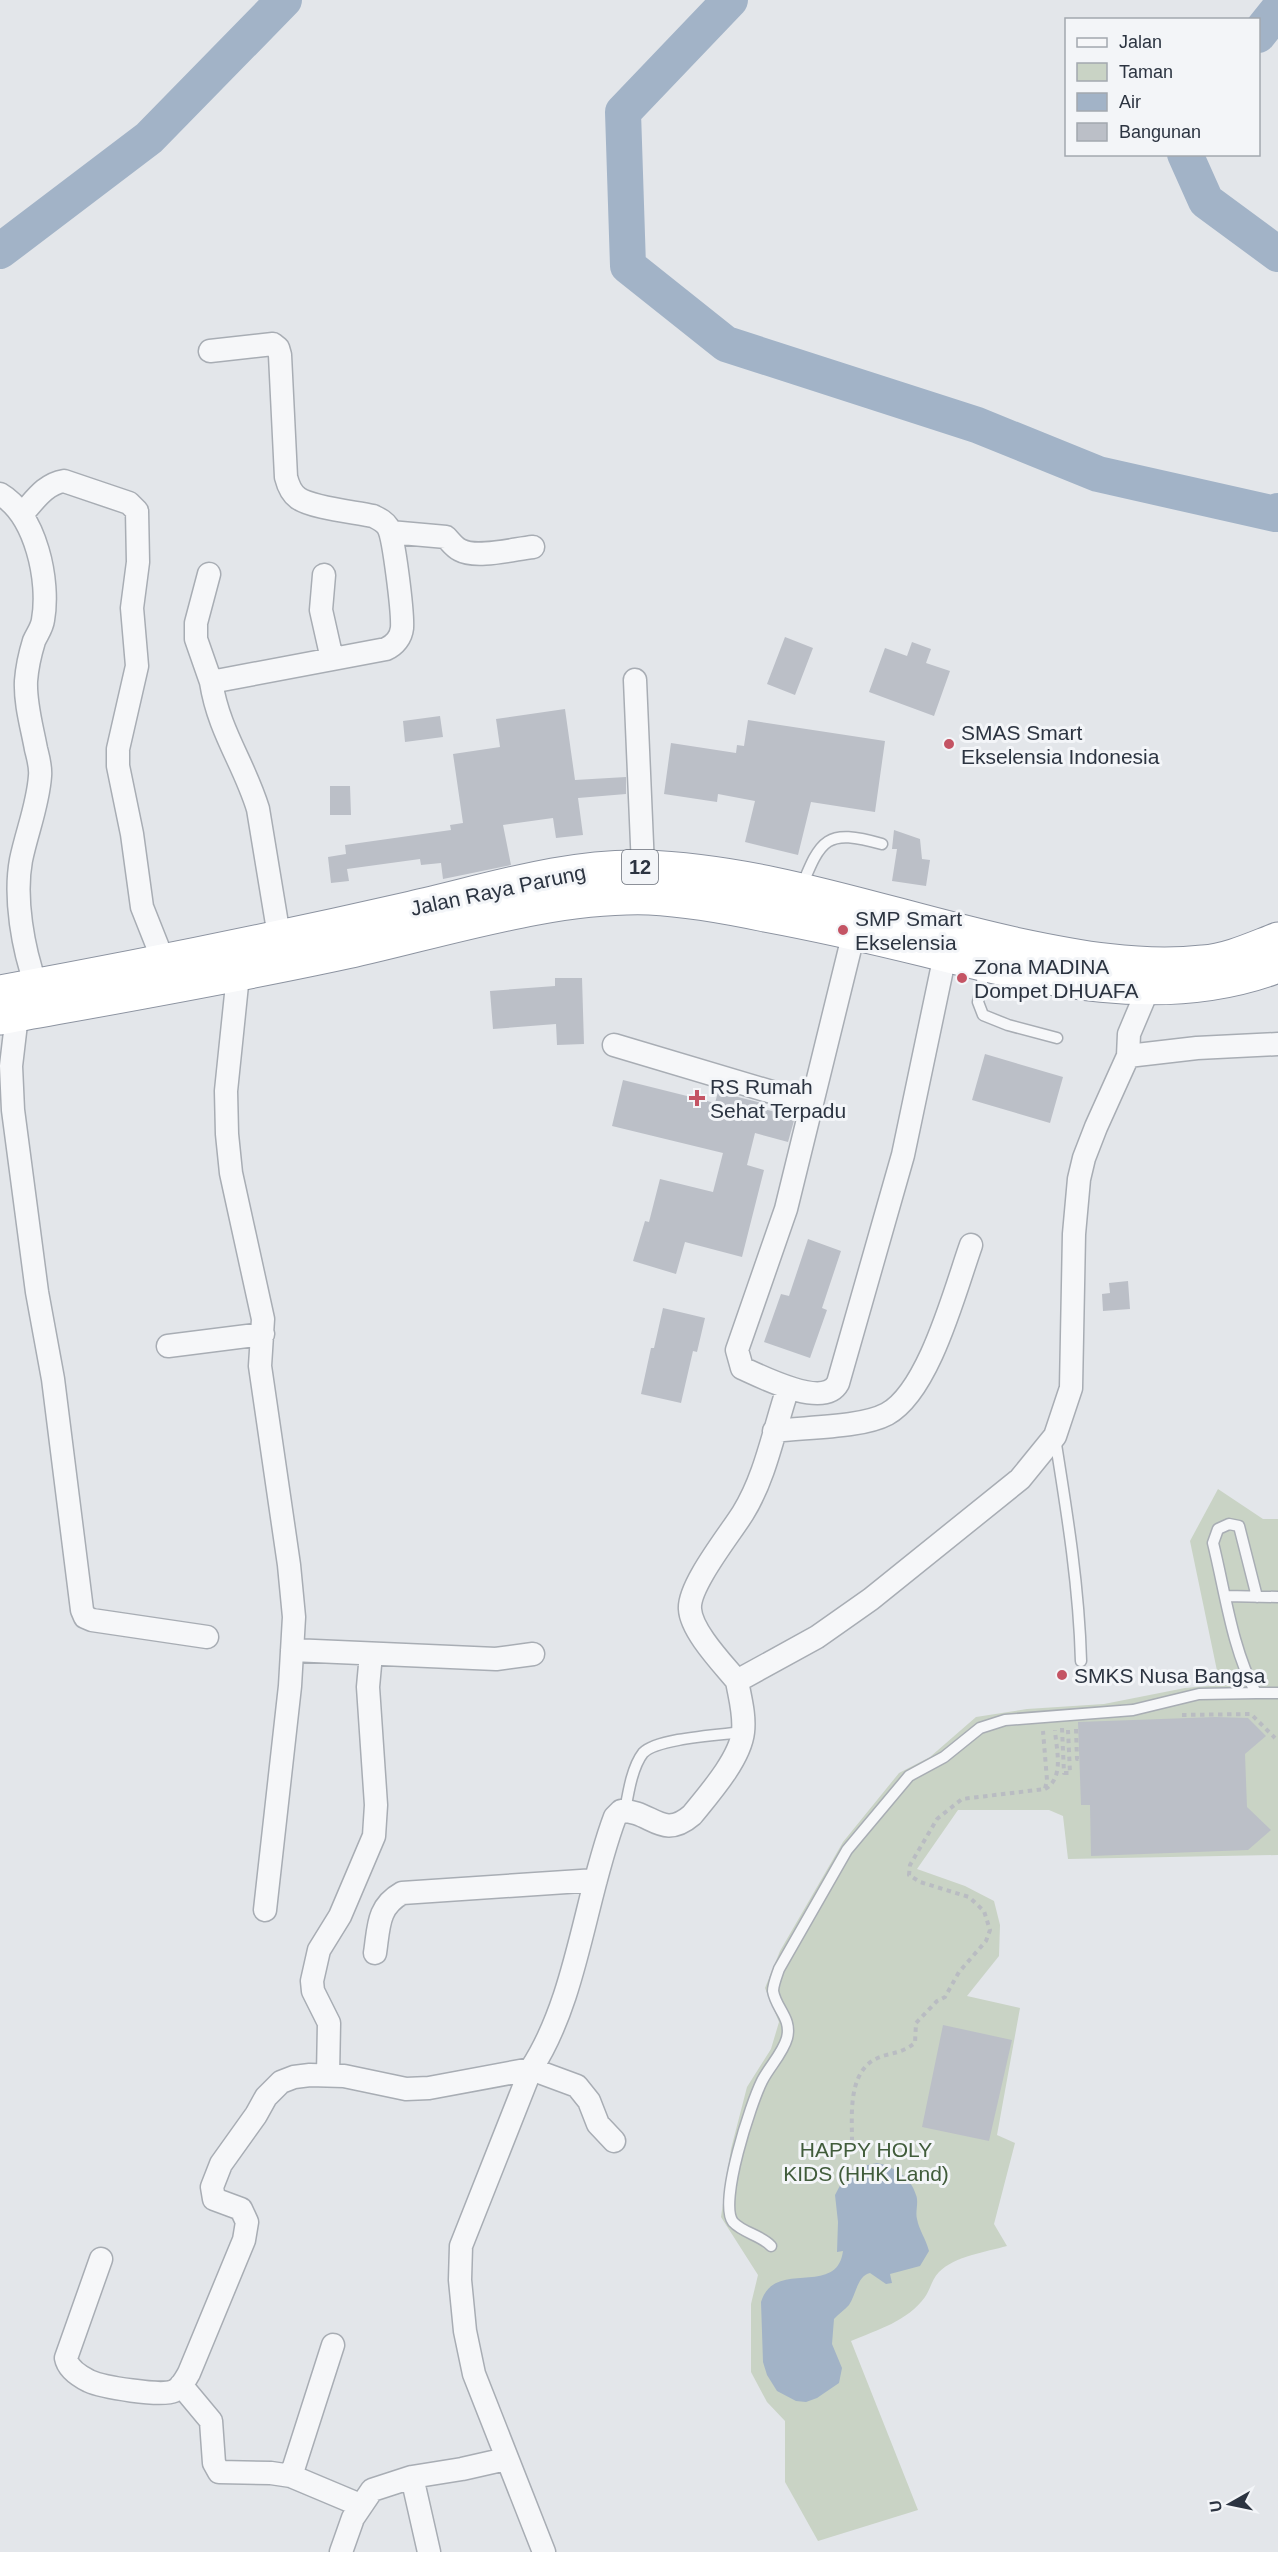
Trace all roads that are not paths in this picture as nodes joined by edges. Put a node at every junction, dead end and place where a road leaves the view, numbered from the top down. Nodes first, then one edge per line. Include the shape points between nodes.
1 (210, 351) dead end
2 (0, 494) edge
3 (23, 513) junction
4 (390, 532) junction
5 (533, 547) dead end
6 (209, 574) dead end
7 (324, 575) dead end
8 (332, 659) junction
9 (635, 680) dead end
10 (211, 682) junction
11 (882, 844) dead end
12 (643, 867) junction
13 (801, 888) junction
14 (857, 919) junction
15 (279, 936) junction
16 (1278, 939) edge
17 (945, 955) junction
18 (163, 960) junction
19 (986, 965) junction
20 (1278, 966) edge
21 (36, 985) junction
22 (1148, 989) junction
23 (235, 1001) junction
24 (6, 1008) edge
25 (1057, 1038) dead end
26 (1278, 1044) edge
27 (614, 1045) dead end
28 (1128, 1046) junction
29 (812, 1104) junction
30 (971, 1245) dead end
31 (263, 1334) junction
32 (168, 1346) dead end
33 (788, 1388) junction
34 (774, 1431) junction
35 (1055, 1436) junction
36 (1226, 1596) junction
37 (1257, 1597) junction
38 (1278, 1597) edge
39 (207, 1637) dead end
40 (292, 1650) junction
41 (371, 1654) junction
42 (533, 1654) dead end
43 (1081, 1661) dead end
44 (737, 1681) junction
45 (1256, 1693) junction
46 (1278, 1693) edge
47 (743, 1732) junction
48 (625, 1811) junction
49 (596, 1880) junction
50 (265, 1910) dead end
51 (375, 1953) dead end
52 (531, 2069) junction
53 (328, 2075) junction
54 (615, 2141) dead end
55 (771, 2246) dead end
56 (101, 2259) dead end
57 (333, 2345) dead end
58 (181, 2385) junction
59 (506, 2459) junction
60 (291, 2476) junction
61 (412, 2477) junction
62 (360, 2505) junction
63 (341, 2552) edge
64 (429, 2552) edge
65 (544, 2552) edge

1 - 4 street via 273,344 278,348 289,487 310,504 382,520
2 - 3 street
3 - 18 street via 44,490 64,482 129,503 137,511 138,562 132,608 137,666 118,749 118,766 142,907
3 - 21 street via 34,539 46,595 26,683 41,773 21,861 25,952
4 - 5 street via 446,537 465,552
4 - 8 street via 402,628 399,637 386,649
6 - 10 street via 196,623 196,639
7 - 8 street via 321,610
8 - 10 street
9 - 12 street
10 - 15 street via 222,727 258,809
11 - 13 lane via 865,839 828,840 815,854
12 - 13 highway, Jalan Raya Parung / 12
12 - 15 highway, Jalan Raya Parung / 12 via 580,870
13 - 14 highway, Jalan Raya Parung / 12
14 - 16 highway, Jalan Raya Parung / 12 via 951,930 1114,962 1204,962
14 - 17 highway, Jalan Raya Parung / 12
14 - 23 highway, Jalan Raya Parung / 12 via 648,898 560,904
14 - 29 street
15 - 18 highway, Jalan Raya Parung / 12
17 - 19 highway, Jalan Raya Parung / 12
17 - 33 street via 903,1155 838,1383 825,1393
18 - 21 highway, Jalan Raya Parung / 12
19 - 22 highway, Jalan Raya Parung / 12 via 1055,980
19 - 25 lane via 978,1002 983,1015
20 - 22 highway, Jalan Raya Parung / 12 via 1206,986
21 - 24 highway, Jalan Raya Parung / 12
22 - 28 street
23 - 24 highway, Jalan Raya Parung / 12
23 - 31 street via 226,1091 231,1173
24 - 39 street via 13,1110 82,1610 92,1620
26 - 28 street
27 - 29 street
28 - 35 street via 1079,1179 1071,1388
29 - 33 street via 786,1209 737,1350 742,1368
30 - 34 street via 941,1331 905,1401 867,1421
31 - 32 street
31 - 40 street via 260,1366 289,1565 294,1617
33 - 34 street
34 - 44 street via 760,1479 698,1583 690,1605 693,1624
35 - 43 lane via 1080,1607
35 - 44 street via 1020,1479 871,1599 817,1637
36 - 37 lane
36 - 37 lane via 1213,1543 1218,1529 1229,1524 1239,1526
36 - 45 lane via 1235,1638
37 - 38 lane
40 - 41 street
40 - 50 street
41 - 42 street via 496,1659
41 - 53 street via 368,1687 376,1805 374,1836 340,1916 319,1949 312,1981 329,2023
44 - 47 street
45 - 46 lane
45 - 55 lane via 1199,1695 1133,1710 992,1723 944,1758 909,1776 847,1850 778,1969 773,1990 789,2024 787,2040 762,2080 748,2116 728,2195 732,2221
47 - 48 lane via 672,1741 650,1748 635,1771
47 - 48 street via 739,1750 707,1796 682,1823 666,1826
48 - 49 street via 615,1817
49 - 51 street via 402,1893 384,1909
49 - 52 street via 560,2007
52 - 53 street via 406,2089
52 - 54 street via 577,2086 589,2101 598,2124
52 - 59 street via 461,2246 465,2331 474,2374
53 - 58 street via 294,2077 281,2082 266,2097 221,2164 212,2197 241,2209 246,2229 194,2362
56 - 58 street via 67,2364 91,2382 170,2393
57 - 60 street
58 - 60 street via 211,2421 214,2463 219,2472
59 - 61 street
59 - 65 street
60 - 62 street
61 - 62 street via 372,2490
61 - 64 street
62 - 63 street

